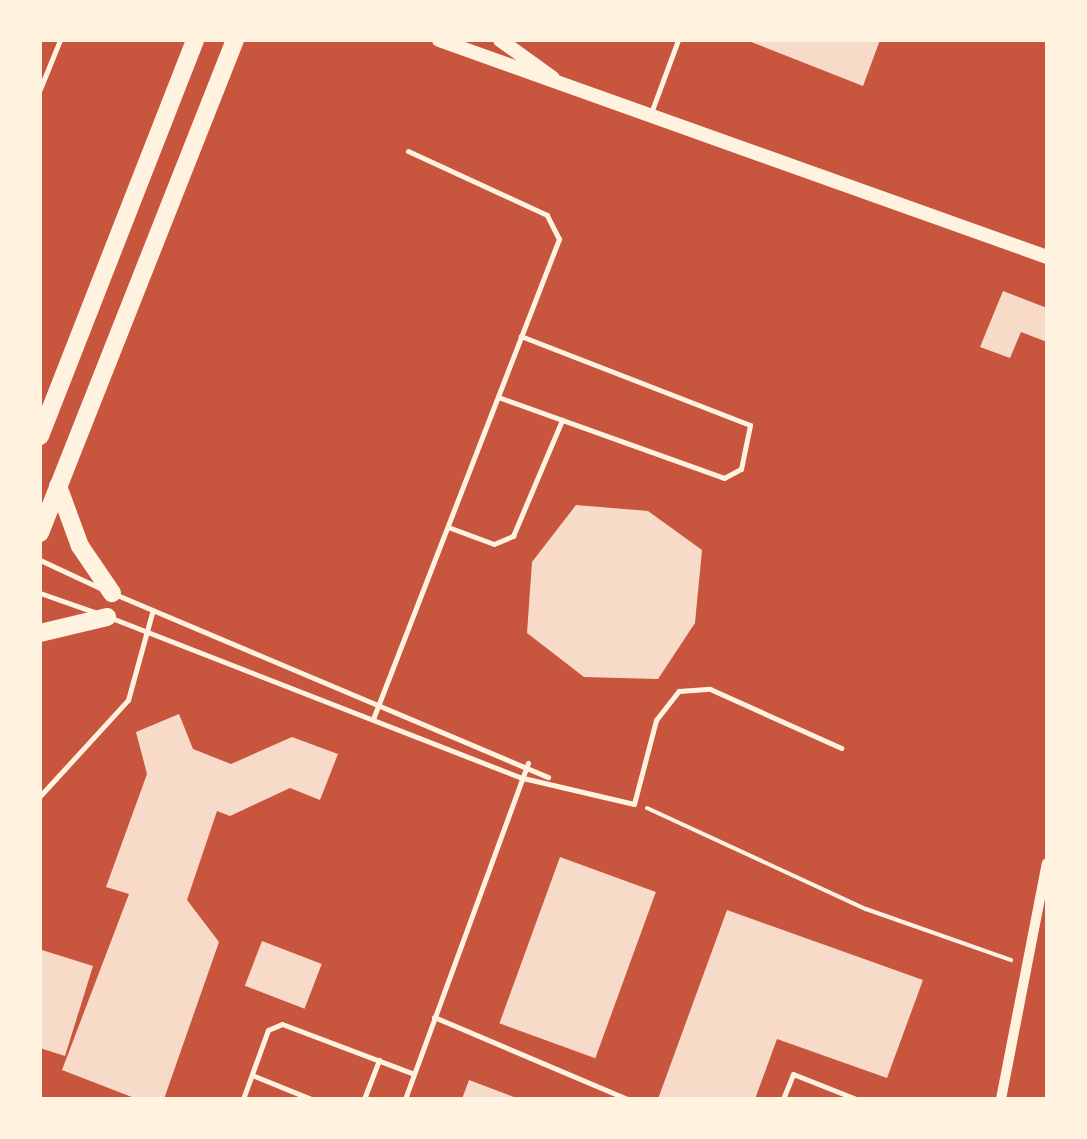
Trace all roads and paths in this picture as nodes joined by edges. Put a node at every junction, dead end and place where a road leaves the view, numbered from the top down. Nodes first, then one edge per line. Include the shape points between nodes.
1 (60, 40) edge
2 (195, 40) edge
3 (235, 40) edge
4 (439, 40) edge
5 (500, 40) edge
6 (678, 40) edge
7 (562, 84) junction
8 (40, 89) edge
9 (650, 116) junction
10 (408, 151) dead end
11 (1047, 257) edge
12 (521, 336) junction
13 (498, 397) junction
14 (562, 420) junction
15 (40, 436) edge
16 (58, 486) junction
17 (448, 526) junction
18 (40, 533) edge
19 (40, 560) edge
20 (112, 593) junction
21 (40, 594) edge
22 (152, 613) junction
23 (107, 617) junction
24 (148, 631) junction
25 (40, 633) edge
26 (379, 703) junction
27 (373, 720) junction
28 (841, 748) dead end
29 (528, 762) junction
30 (522, 778) junction
31 (550, 778) junction
32 (40, 796) edge
33 (634, 804) junction
34 (1047, 863) edge
35 (1025, 965) junction
36 (434, 1016) junction
37 (379, 1060) junction
38 (414, 1074) junction
39 (252, 1075) junction
40 (243, 1099) edge
41 (312, 1099) edge
42 (364, 1099) edge
43 (405, 1099) edge
44 (627, 1099) edge
45 (782, 1099) edge
46 (856, 1099) edge
47 (1001, 1099) edge

1 - 8 lane
2 - 15 main road
3 - 16 main road
4 - 7 street
5 - 7 street
6 - 9 lane
7 - 9 street
9 - 11 street
10 - 12 lane via 557,224
12 - 13 lane
12 - 14 lane via 738,418 753,433 741,469 724,478
13 - 14 lane
13 - 17 lane
14 - 17 lane via 513,536 494,544
16 - 18 main road
16 - 20 main road via 80,546
17 - 26 lane
19 - 20 lane
20 - 22 lane
21 - 23 lane
22 - 24 lane
22 - 26 lane
23 - 24 lane
23 - 25 main road
24 - 27 lane
24 - 32 lane via 128,700
26 - 27 lane
26 - 29 lane
27 - 30 lane
28 - 33 lane via 710,689 679,691 656,720
29 - 30 lane
29 - 31 lane
30 - 31 lane
30 - 36 lane
31 - 33 lane
33 - 35 path via 718,833 866,909
34 - 35 street
35 - 47 street via 1021,1031
36 - 38 lane
36 - 44 lane
37 - 38 lane
37 - 39 lane via 282,1024 268,1030
37 - 42 lane
38 - 43 lane
39 - 40 lane
39 - 41 lane
45 - 46 lane via 793,1074

